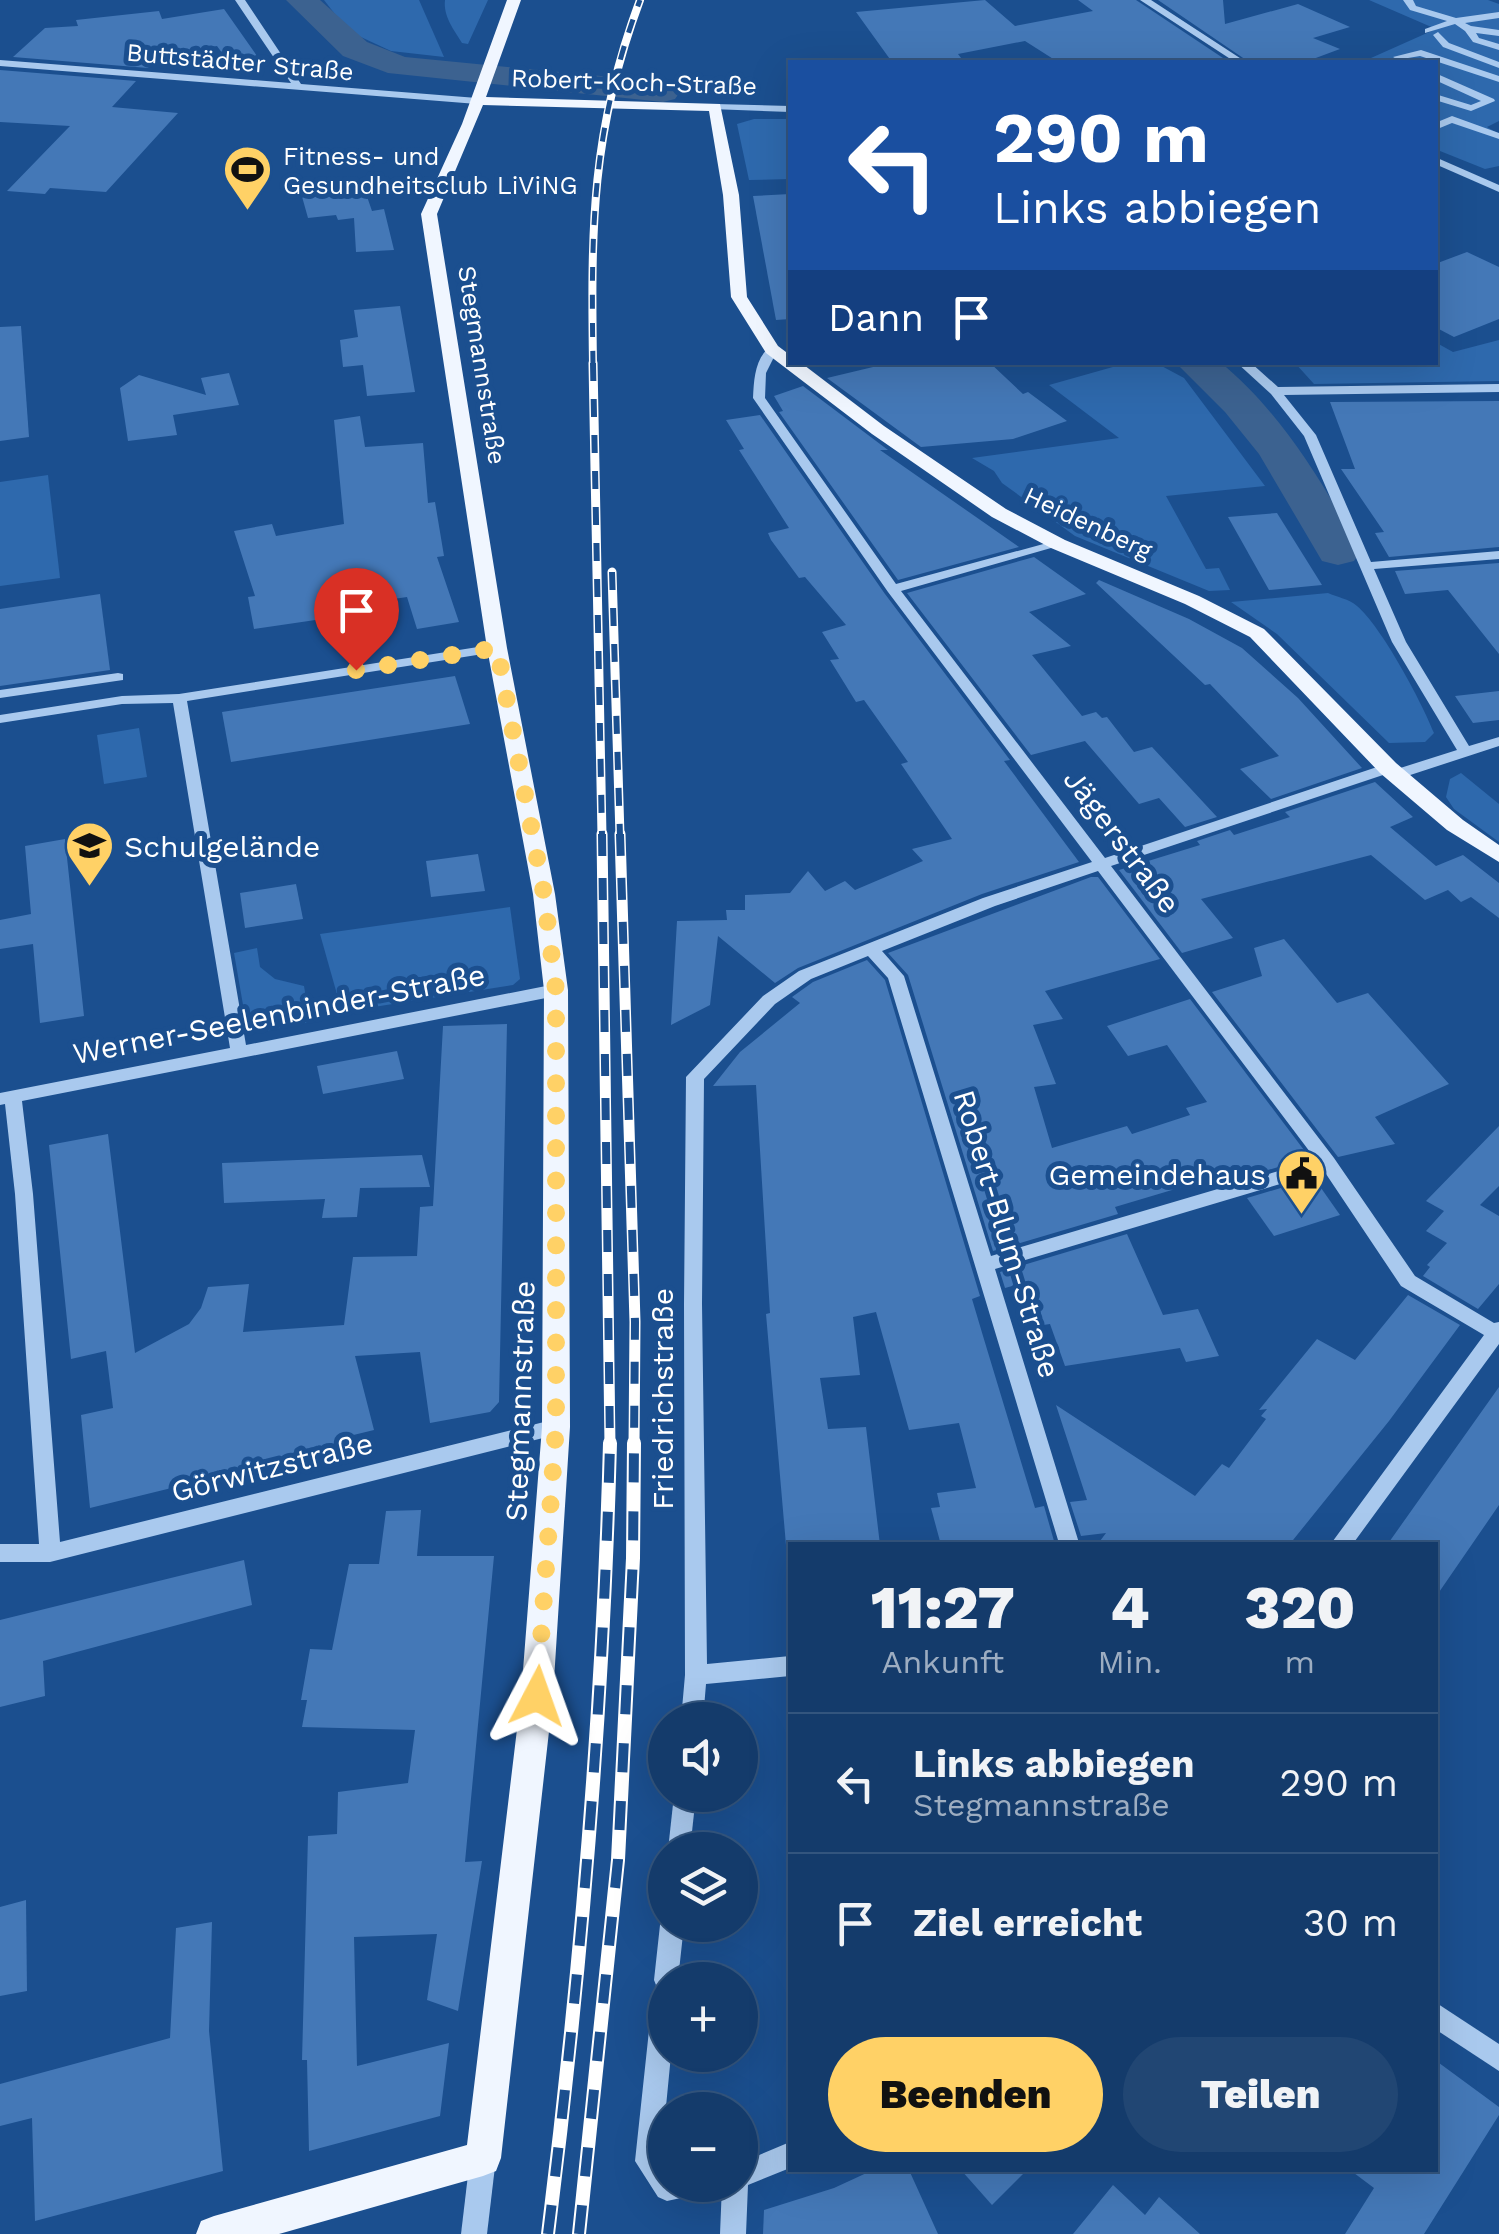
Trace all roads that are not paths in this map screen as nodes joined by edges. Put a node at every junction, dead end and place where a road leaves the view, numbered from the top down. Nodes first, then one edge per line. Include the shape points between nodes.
1 (240, 0) edge
2 (514, 0) edge
3 (1145, 0) edge
4 (1408, 0) edge
5 (1499, 15) edge
6 (1456, 21) junction
7 (1469, 28) junction
8 (1433, 33) junction
9 (1499, 33) edge
10 (1499, 51) edge
11 (1238, 60) edge
12 (1403, 60) edge
13 (0, 63) edge
14 (1499, 65) edge
15 (1438, 77) edge
16 (1499, 79) edge
17 (484, 83) junction
18 (298, 87) junction
19 (1438, 98) edge
20 (636, 105) junction
21 (715, 107) junction
22 (788, 109) edge
23 (1438, 115) edge
24 (1452, 120) junction
25 (1438, 126) edge
26 (706, 129) junction
27 (1499, 136) edge
28 (1438, 161) edge
29 (1499, 176) edge
30 (1484, 181) junction
31 (1499, 188) edge
32 (772, 348) junction
33 (788, 360) edge
34 (794, 365) edge
35 (1245, 365) edge
36 (1499, 388) edge
37 (1274, 391) junction
38 (1058, 544) junction
39 (1499, 555) edge
40 (1367, 566) junction
41 (893, 589) junction
42 (497, 648) junction
43 (118, 677) dead end
44 (0, 694) edge
45 (179, 698) junction
46 (0, 719) edge
47 (1499, 741) edge
48 (1465, 750) junction
49 (1392, 772) junction
50 (1499, 855) edge
51 (1101, 863) junction
52 (870, 948) junction
53 (556, 990) junction
54 (239, 1051) junction
55 (6, 1098) edge
56 (1328, 1162) junction
57 (985, 1265) junction
58 (1498, 1332) edge
59 (556, 1426) junction
60 (1069, 1542) edge
61 (1342, 1542) edge
62 (0, 1553) edge
63 (50, 1554) junction
64 (788, 1666) edge
65 (696, 1675) junction
66 (694, 1702) edge
67 (1438, 2016) edge
68 (1499, 2060) edge
69 (788, 2156) edge
70 (483, 2158) junction
71 (758, 2168) edge
72 (735, 2202) edge
73 (214, 2234) edge
74 (474, 2234) edge
75 (733, 2234) edge

1 - 18 street
2 - 17 main road, Stegmannstraße
3 - 11 street
4 - 6 street via 1413,8
5 - 6 street
6 - 7 street
6 - 8 street
7 - 9 street
7 - 10 street via 1476,40
8 - 10 street
8 - 14 street via 1446,45
12 - 16 street via 1398,58 1421,53
13 - 18 street, Buttstädter Straße
15 - 19 street via 1490,101 1472,108
17 - 18 street, Buttstädter Straße
17 - 20 main road, Robert-Koch-Straße
17 - 42 main road, Stegmannstraße via 429,214
20 - 21 main road, Robert-Koch-Straße
20 - 26 main road
21 - 22 street, Robert-Koch-Straße
21 - 26 main road, Heidenberg
23 - 24 street
24 - 25 street
24 - 27 street
26 - 32 main road, Heidenberg via 731,195 738,297
28 - 30 street
29 - 30 street
30 - 31 street
32 - 33 main road, Heidenberg
32 - 41 street, Jägerstraße via 760,373 759,398
34 - 38 main road, Heidenberg via 999,513
35 - 37 street
36 - 37 street
37 - 40 street via 1310,435
38 - 41 street
38 - 49 main road, Heidenberg via 1257,633
39 - 40 street
40 - 48 street via 1399,642
41 - 51 street, Jägerstraße
42 - 45 street
42 - 53 main road, Stegmannstraße
43 - 44 street
45 - 46 street
45 - 54 street
47 - 48 street
48 - 49 street
49 - 50 main road, Heidenberg
49 - 51 street
51 - 52 street
51 - 56 street, Jägerstraße
52 - 57 street, Robert-Blum-Straße via 896,976
52 - 65 street, Friedrichstraße via 805,975 769,1000 696,1077
53 - 54 street, Werner-Seelenbinder-Straße
53 - 59 main road, Stegmannstraße
54 - 55 street, Werner-Seelenbinder-Straße
55 - 63 street, Werner-Seelenbinder-Straße via 24,1194
56 - 57 street
56 - 58 street, Jägerstraße via 1408,1282
57 - 60 street, Robert-Blum-Straße
58 - 61 street
59 - 63 street, Görwitzstraße
59 - 70 main road, Stegmannstraße via 537,1696
62 - 63 street, Görwitzstraße
64 - 65 street
65 - 66 street, Friedrichstraße
67 - 68 street
69 - 71 street
70 - 73 main road
70 - 74 street
72 - 75 street

